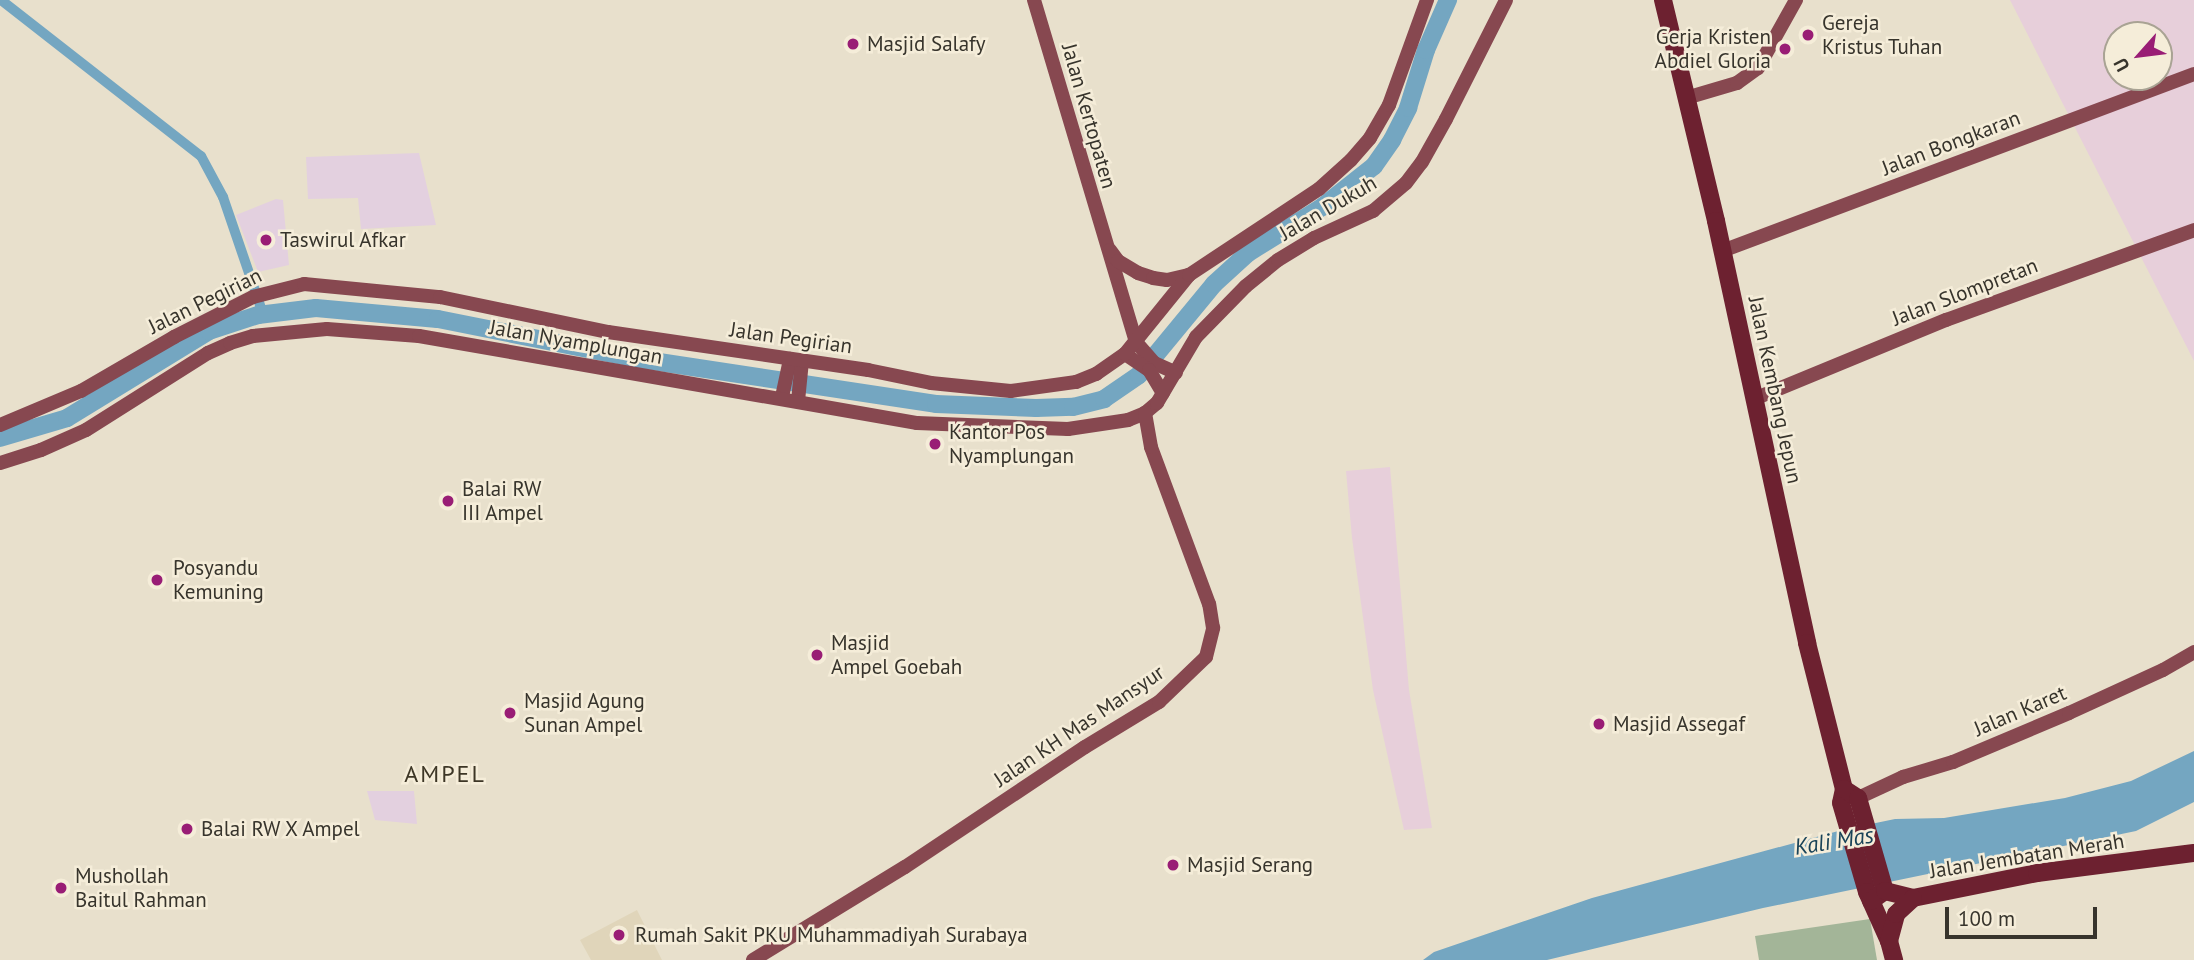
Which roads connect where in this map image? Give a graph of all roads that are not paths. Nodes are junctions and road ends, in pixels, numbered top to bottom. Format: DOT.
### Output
graph roads {
  1 [pos="1034,0"];
  2 [pos="1427,0"];
  3 [pos="1506,0"];
  4 [pos="1663,0"];
  5 [pos="1796,0"];
  6 [pos="2194,74"];
  7 [pos="1686,97"];
  8 [pos="2194,230"];
  9 [pos="1105,244"];
  10 [pos="1722,251"];
  11 [pos="1189,275"];
  12 [pos="1135,352"];
  13 [pos="796,364"];
  14 [pos="1154,370"];
  15 [pos="1176,373"];
  16 [pos="783,393"];
  17 [pos="798,398"];
  18 [pos="1160,398"];
  19 [pos="1754,399"];
  20 [pos="1145,413"];
  21 [pos="0,425"];
  22 [pos="0,463"];
  23 [pos="2194,652"];
  24 [pos="1851,793"];
  25 [pos="2194,853"];
  26 [pos="1877,893"];
  27 [pos="1913,898"];
  28 [pos="1889,942"];
  29 [pos="753,960"];
  30 [pos="1894,960"];
  1 -- 9 [label="main road, Jalan Kertopaten"];
  2 -- 11 [label="main road, Jalan Pegirian"];
  3 -- 15 [label="main road, Jalan Dukuh"];
  4 -- 7 [label="main road, Jalan Kembang Jepun"];
  5 -- 7 [label="main road"];
  6 -- 10 [label="main road, Jalan Bongkaran"];
  7 -- 10 [label="main road, Jalan Kembang Jepun"];
  8 -- 19 [label="main road, Jalan Slompretan"];
  9 -- 11 [label="main road, Jalan Kertopaten"];
  9 -- 12 [label="main road, Jalan Kertopaten"];
  10 -- 19 [label="main road, Jalan Kembang Jepun"];
  11 -- 12 [label="main road, Jalan Pegirian"];
  12 -- 13 [label="main road, Jalan Pegirian"];
  12 -- 14 [label="main road"];
  13 -- 16 [label="main road"];
  13 -- 17 [label="main road"];
  13 -- 21 [label="main road, Jalan Pegirian"];
  14 -- 15 [label="main road"];
  14 -- 18 [label="main road"];
  15 -- 18 [label="main road, Jalan Dukuh"];
  16 -- 17 [label="main road, Jalan Nyamplungan"];
  16 -- 22 [label="main road, Jalan Nyamplungan"];
  17 -- 20 [label="main road, Jalan Nyamplungan"];
  18 -- 20 [label="main road, Jalan Nyamplungan"];
  19 -- 24 [label="main road, Jalan Kembang Jepun"];
  20 -- 29 [label="main road, Jalan KH Mas Mansyur"];
  23 -- 24 [label="main road, Jalan Karet"];
  24 -- 26 [label="main road, Jalan Kembang Jepun"];
  25 -- 27 [label="main road, Jalan Jembatan Merah"];
  26 -- 27 [label="main road, Jalan Jembatan Merah"];
  26 -- 28 [label="main road, Jalan Kembang Jepun"];
  27 -- 28 [label="main road"];
  28 -- 30 [label="main road, Jalan Kembang Jepun"];
}
